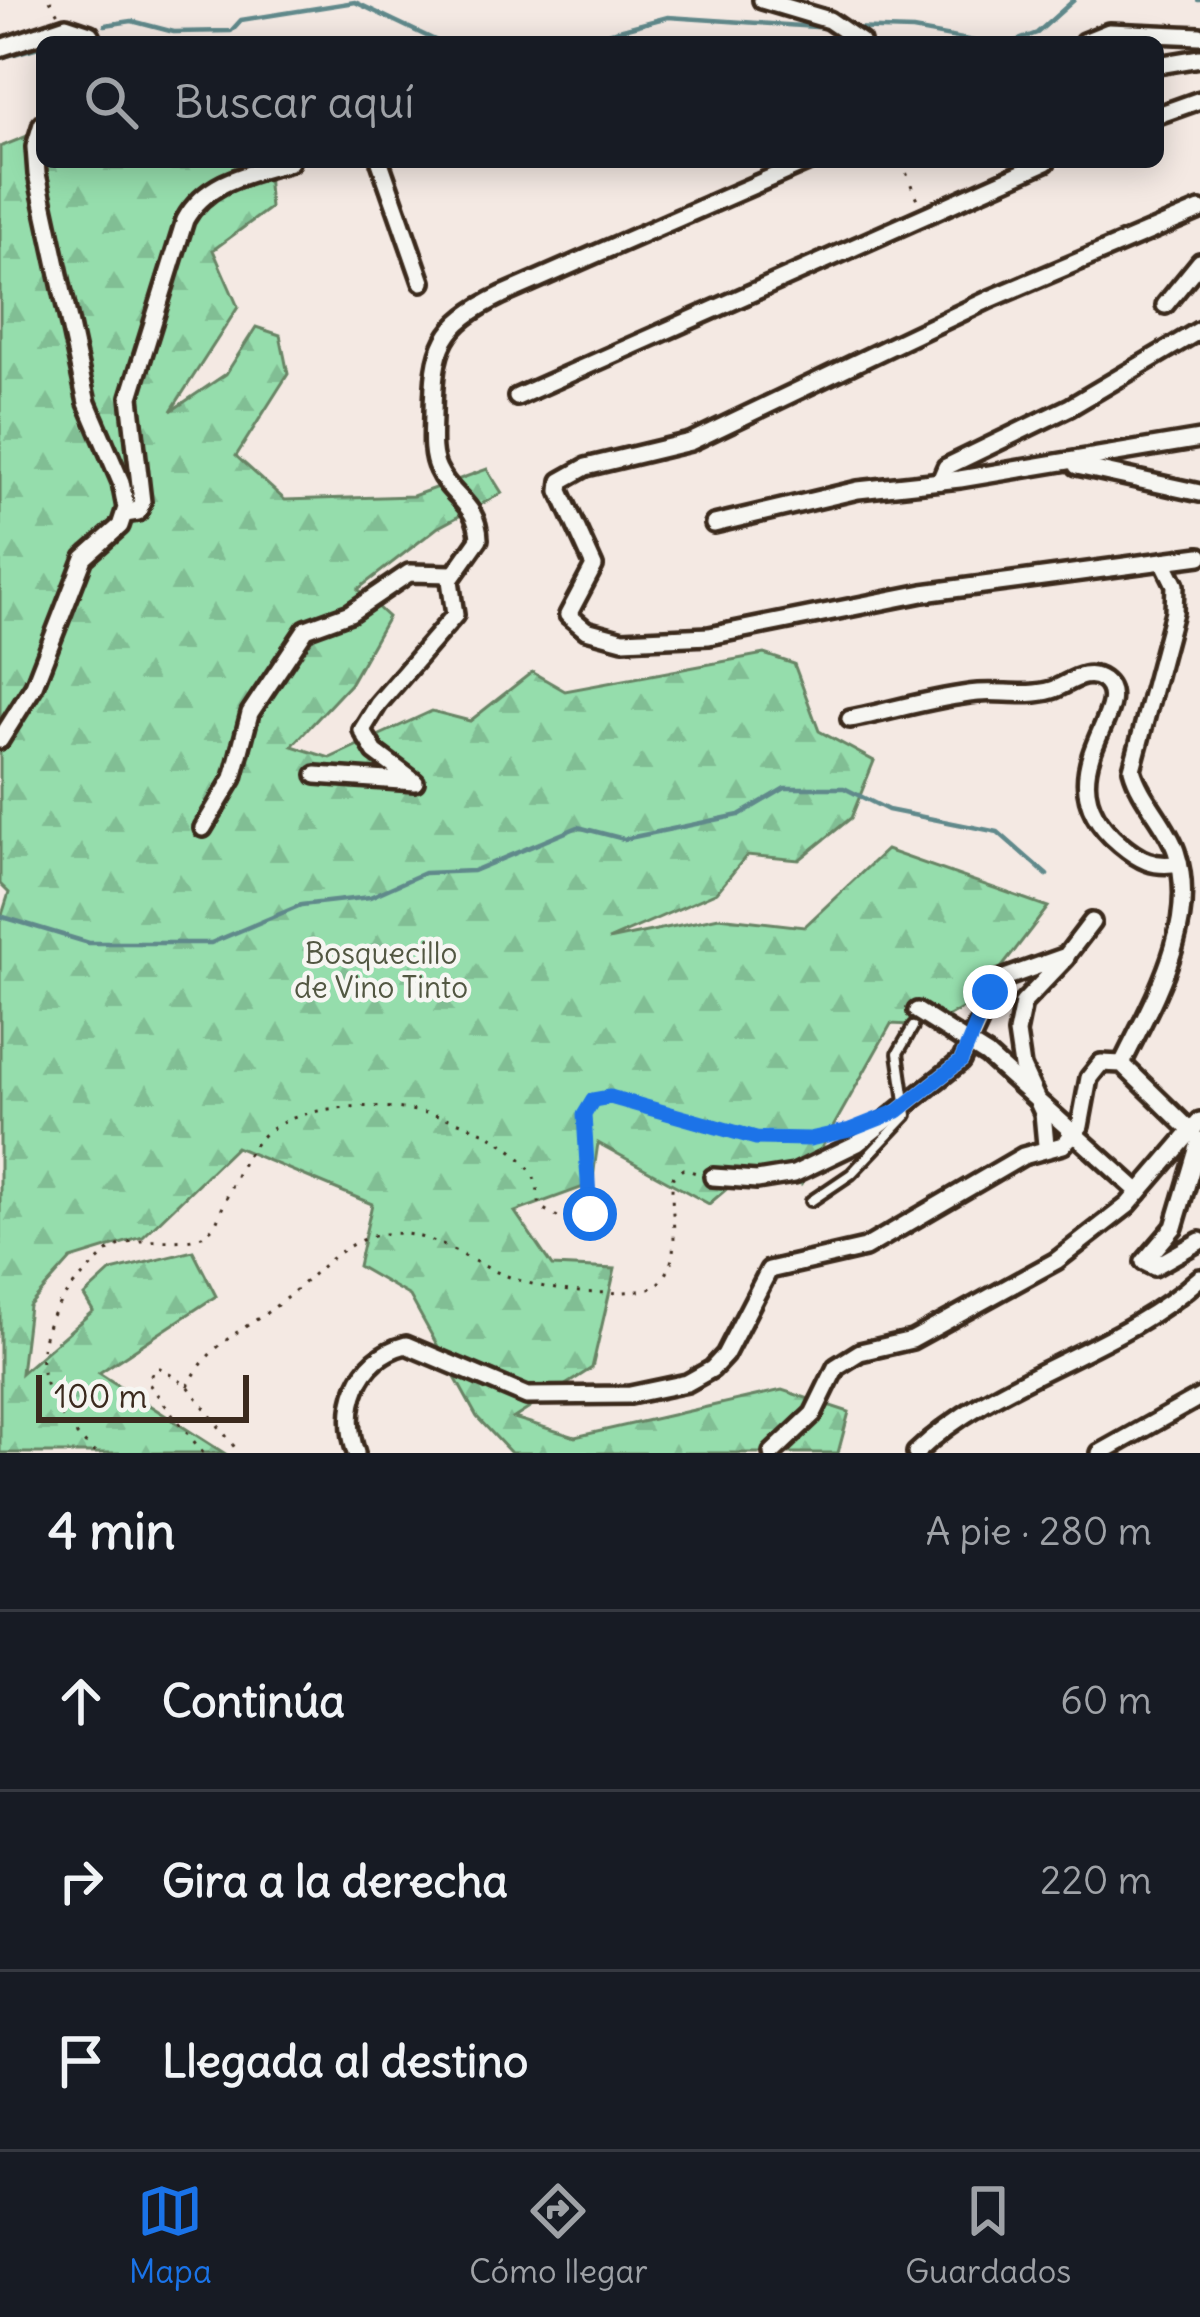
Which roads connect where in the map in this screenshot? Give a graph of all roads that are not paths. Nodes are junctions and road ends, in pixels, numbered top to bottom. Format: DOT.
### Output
graph roads {
  1 [pos="762,0"];
  2 [pos="36,36"];
  3 [pos="36,36"];
  4 [pos="88,36"];
  5 [pos="853,36"];
  6 [pos="1099,36"];
  7 [pos="1200,36"];
  8 [pos="0,48"];
  9 [pos="1200,58"];
  10 [pos="1164,64"];
  11 [pos="1200,100"];
  12 [pos="1164,114"];
  13 [pos="36,168"];
  14 [pos="271,168"];
  15 [pos="382,168"];
  16 [pos="793,168"];
  17 [pos="1033,168"];
  18 [pos="1200,210"];
  19 [pos="1200,262"];
  20 [pos="422,282"];
  21 [pos="1166,304"];
  22 [pos="1200,330"];
  23 [pos="517,398"];
  24 [pos="1200,439"];
  25 [pos="1070,461"];
  26 [pos="940,481"];
  27 [pos="1200,494"];
  28 [pos="125,514"];
  29 [pos="714,524"];
  30 [pos="1200,556"];
  31 [pos="1164,563"];
  32 [pos="452,574"];
  33 [pos="850,719"];
  34 [pos="0,740"];
  35 [pos="316,775"];
  36 [pos="203,828"];
  37 [pos="1179,863"];
  38 [pos="1092,922"];
  39 [pos="1066,956"];
  40 [pos="915,1019"];
  41 [pos="970,1044"];
  42 [pos="1122,1064"];
  43 [pos="1037,1101"];
  44 [pos="908,1103"];
  45 [pos="1197,1130"];
  46 [pos="1074,1134"];
  47 [pos="1046,1145"];
  48 [pos="1196,1161"];
  49 [pos="713,1177"];
  50 [pos="1139,1192"];
  51 [pos="811,1202"];
  52 [pos="1200,1241"];
  53 [pos="1200,1278"];
  54 [pos="1200,1397"];
  55 [pos="356,1453"];
  56 [pos="772,1453"];
  57 [pos="916,1453"];
  58 [pos="1100,1453"];
  1 -- 5 [label="street"];
  2 -- 4 [label="street"];
  3 -- 8 [label="street"];
  6 -- 7 [label="street"];
  9 -- 10 [label="street"];
  11 -- 12 [label="street"];
  13 -- 28 [label="street"];
  14 -- 28 [label="street"];
  15 -- 20 [label="street"];
  16 -- 32 [label="street"];
  17 -- 23 [label="street"];
  18 -- 31 [label="street"];
  19 -- 21 [label="street"];
  22 -- 26 [label="street"];
  24 -- 25 [label="street"];
  25 -- 26 [label="street"];
  25 -- 27 [label="street"];
  26 -- 29 [label="street"];
  28 -- 34 [label="street"];
  30 -- 31 [label="street"];
  31 -- 37 [label="street"];
  32 -- 35 [label="street"];
  32 -- 36 [label="street"];
  33 -- 37 [label="street"];
  37 -- 42 [label="street"];
  38 -- 39 [label="street"];
  39 -- 41 [label="street"];
  39 -- 43 [label="street"];
  40 -- 41 [label="street"];
  40 -- 44 [label="lane"];
  41 -- 43 [label="street"];
  41 -- 44 [label="street"];
  42 -- 45 [label="street"];
  42 -- 46 [label="street"];
  43 -- 46 [label="street"];
  43 -- 47 [label="street"];
  44 -- 49 [label="street"];
  44 -- 51 [label="lane"];
  45 -- 48 [label="street"];
  45 -- 50 [label="street"];
  46 -- 47 [label="street"];
  46 -- 50 [label="street"];
  47 -- 55 [label="street"];
  48 -- 52 [label="street"];
  50 -- 56 [label="street"];
  53 -- 57 [label="street"];
  54 -- 58 [label="street"];
}
